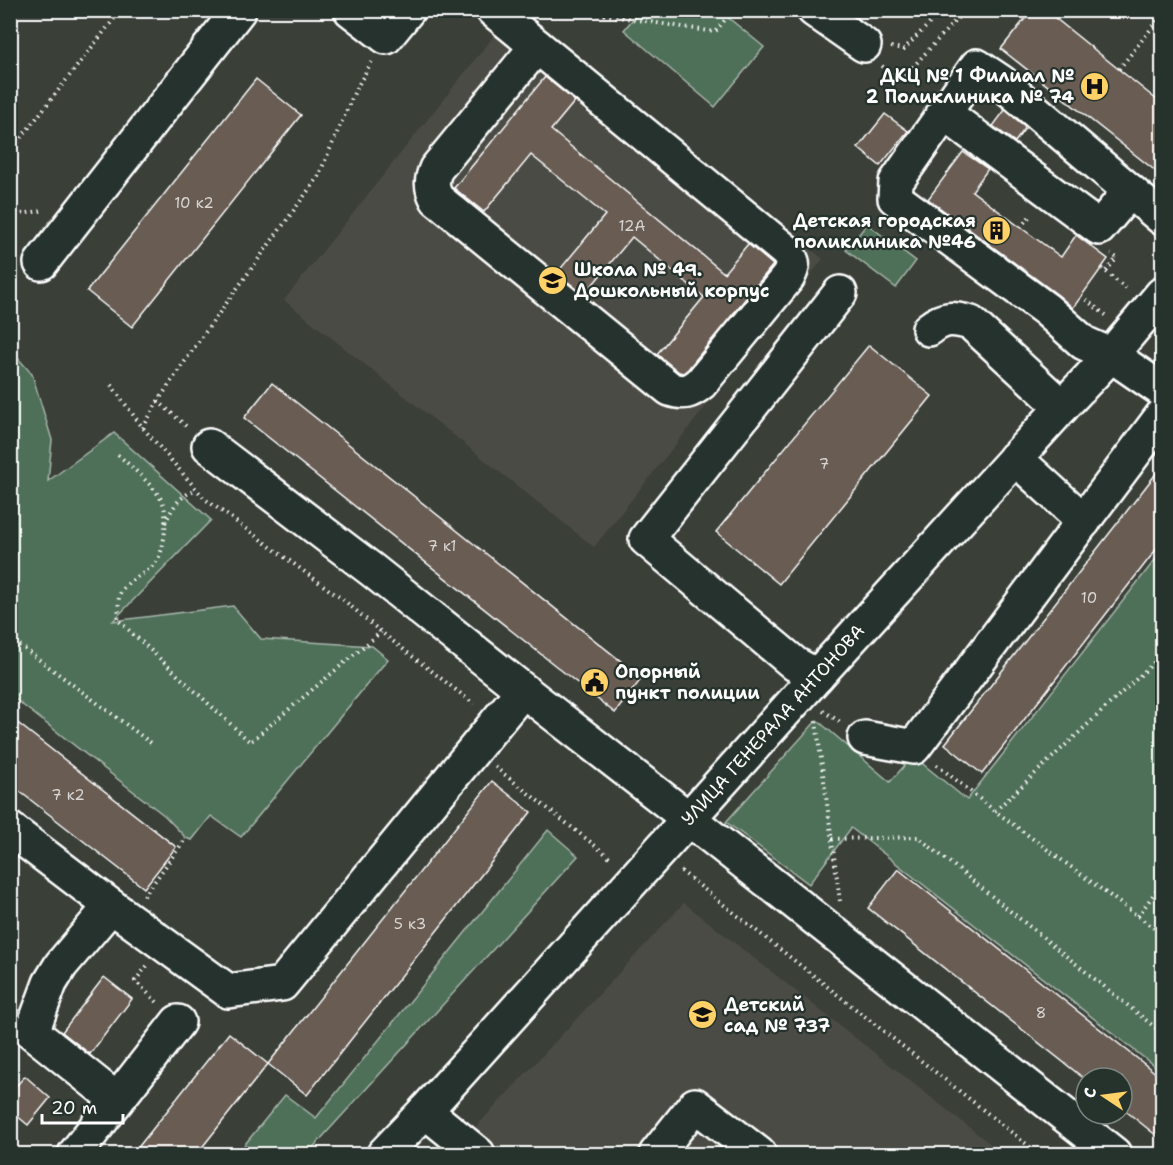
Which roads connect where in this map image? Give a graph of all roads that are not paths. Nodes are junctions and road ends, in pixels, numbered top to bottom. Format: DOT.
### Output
graph roads {
  1 [pos="239,10"];
  2 [pos="351,10"];
  3 [pos="408,10"];
  4 [pos="493,10"];
  5 [pos="814,10"];
  6 [pos="537,46"];
  7 [pos="872,54"];
  8 [pos="944,113"];
  9 [pos="1130,191"];
  10 [pos="1162,218"];
  11 [pos="40,263"];
  12 [pos="840,293"];
  13 [pos="1162,294"];
  14 [pos="929,329"];
  15 [pos="1111,355"];
  16 [pos="1162,390"];
  17 [pos="1062,407"];
  18 [pos="1162,416"];
  19 [pos="209,446"];
  20 [pos="1015,458"];
  21 [pos="1084,520"];
  22 [pos="817,676"];
  23 [pos="523,690"];
  24 [pos="866,738"];
  25 [pos="689,819"];
  26 [pos="10,829"];
  27 [pos="111,906"];
  28 [pos="178,1022"];
  29 [pos="117,1100"];
  30 [pos="425,1111"];
  31 [pos="75,1155"];
  32 [pos="384,1155"];
  33 [pos="478,1155"];
  34 [pos="656,1155"];
  35 [pos="759,1155"];
  36 [pos="1114,1155"];
  1 -- 11 [label="street"];
  2 -- 3 [label="street"];
  4 -- 6 [label="street"];
  5 -- 7 [label="street"];
  6 -- 6 [label="street"];
  8 -- 9 [label="street"];
  8 -- 9 [label="street"];
  8 -- 15 [label="street"];
  9 -- 10 [label="street"];
  12 -- 22 [label="street"];
  13 -- 15 [label="street, УЛИЦА ГЕНЕРАЛА АНТОНОВА"];
  14 -- 17 [label="street"];
  15 -- 16 [label="street"];
  15 -- 17 [label="street, УЛИЦА ГЕНЕРАЛА АНТОНОВА"];
  17 -- 20 [label="street, УЛИЦА ГЕНЕРАЛА АНТОНОВА"];
  18 -- 21 [label="street"];
  19 -- 23 [label="street"];
  20 -- 21 [label="street"];
  20 -- 22 [label="street, УЛИЦА ГЕНЕРАЛА АНТОНОВА"];
  21 -- 24 [label="street"];
  22 -- 25 [label="street, УЛИЦА ГЕНЕРАЛА АНТОНОВА"];
  23 -- 25 [label="street"];
  23 -- 27 [label="street"];
  25 -- 30 [label="street, УЛИЦА ГЕНЕРАЛА АНТОНОВА"];
  25 -- 36 [label="street"];
  26 -- 27 [label="street"];
  27 -- 29 [label="street"];
  28 -- 29 [label="street"];
  29 -- 31 [label="street"];
  30 -- 32 [label="street, УЛИЦА ГЕНЕРАЛА АНТОНОВА"];
  30 -- 33 [label="street"];
  34 -- 35 [label="street"];
}
